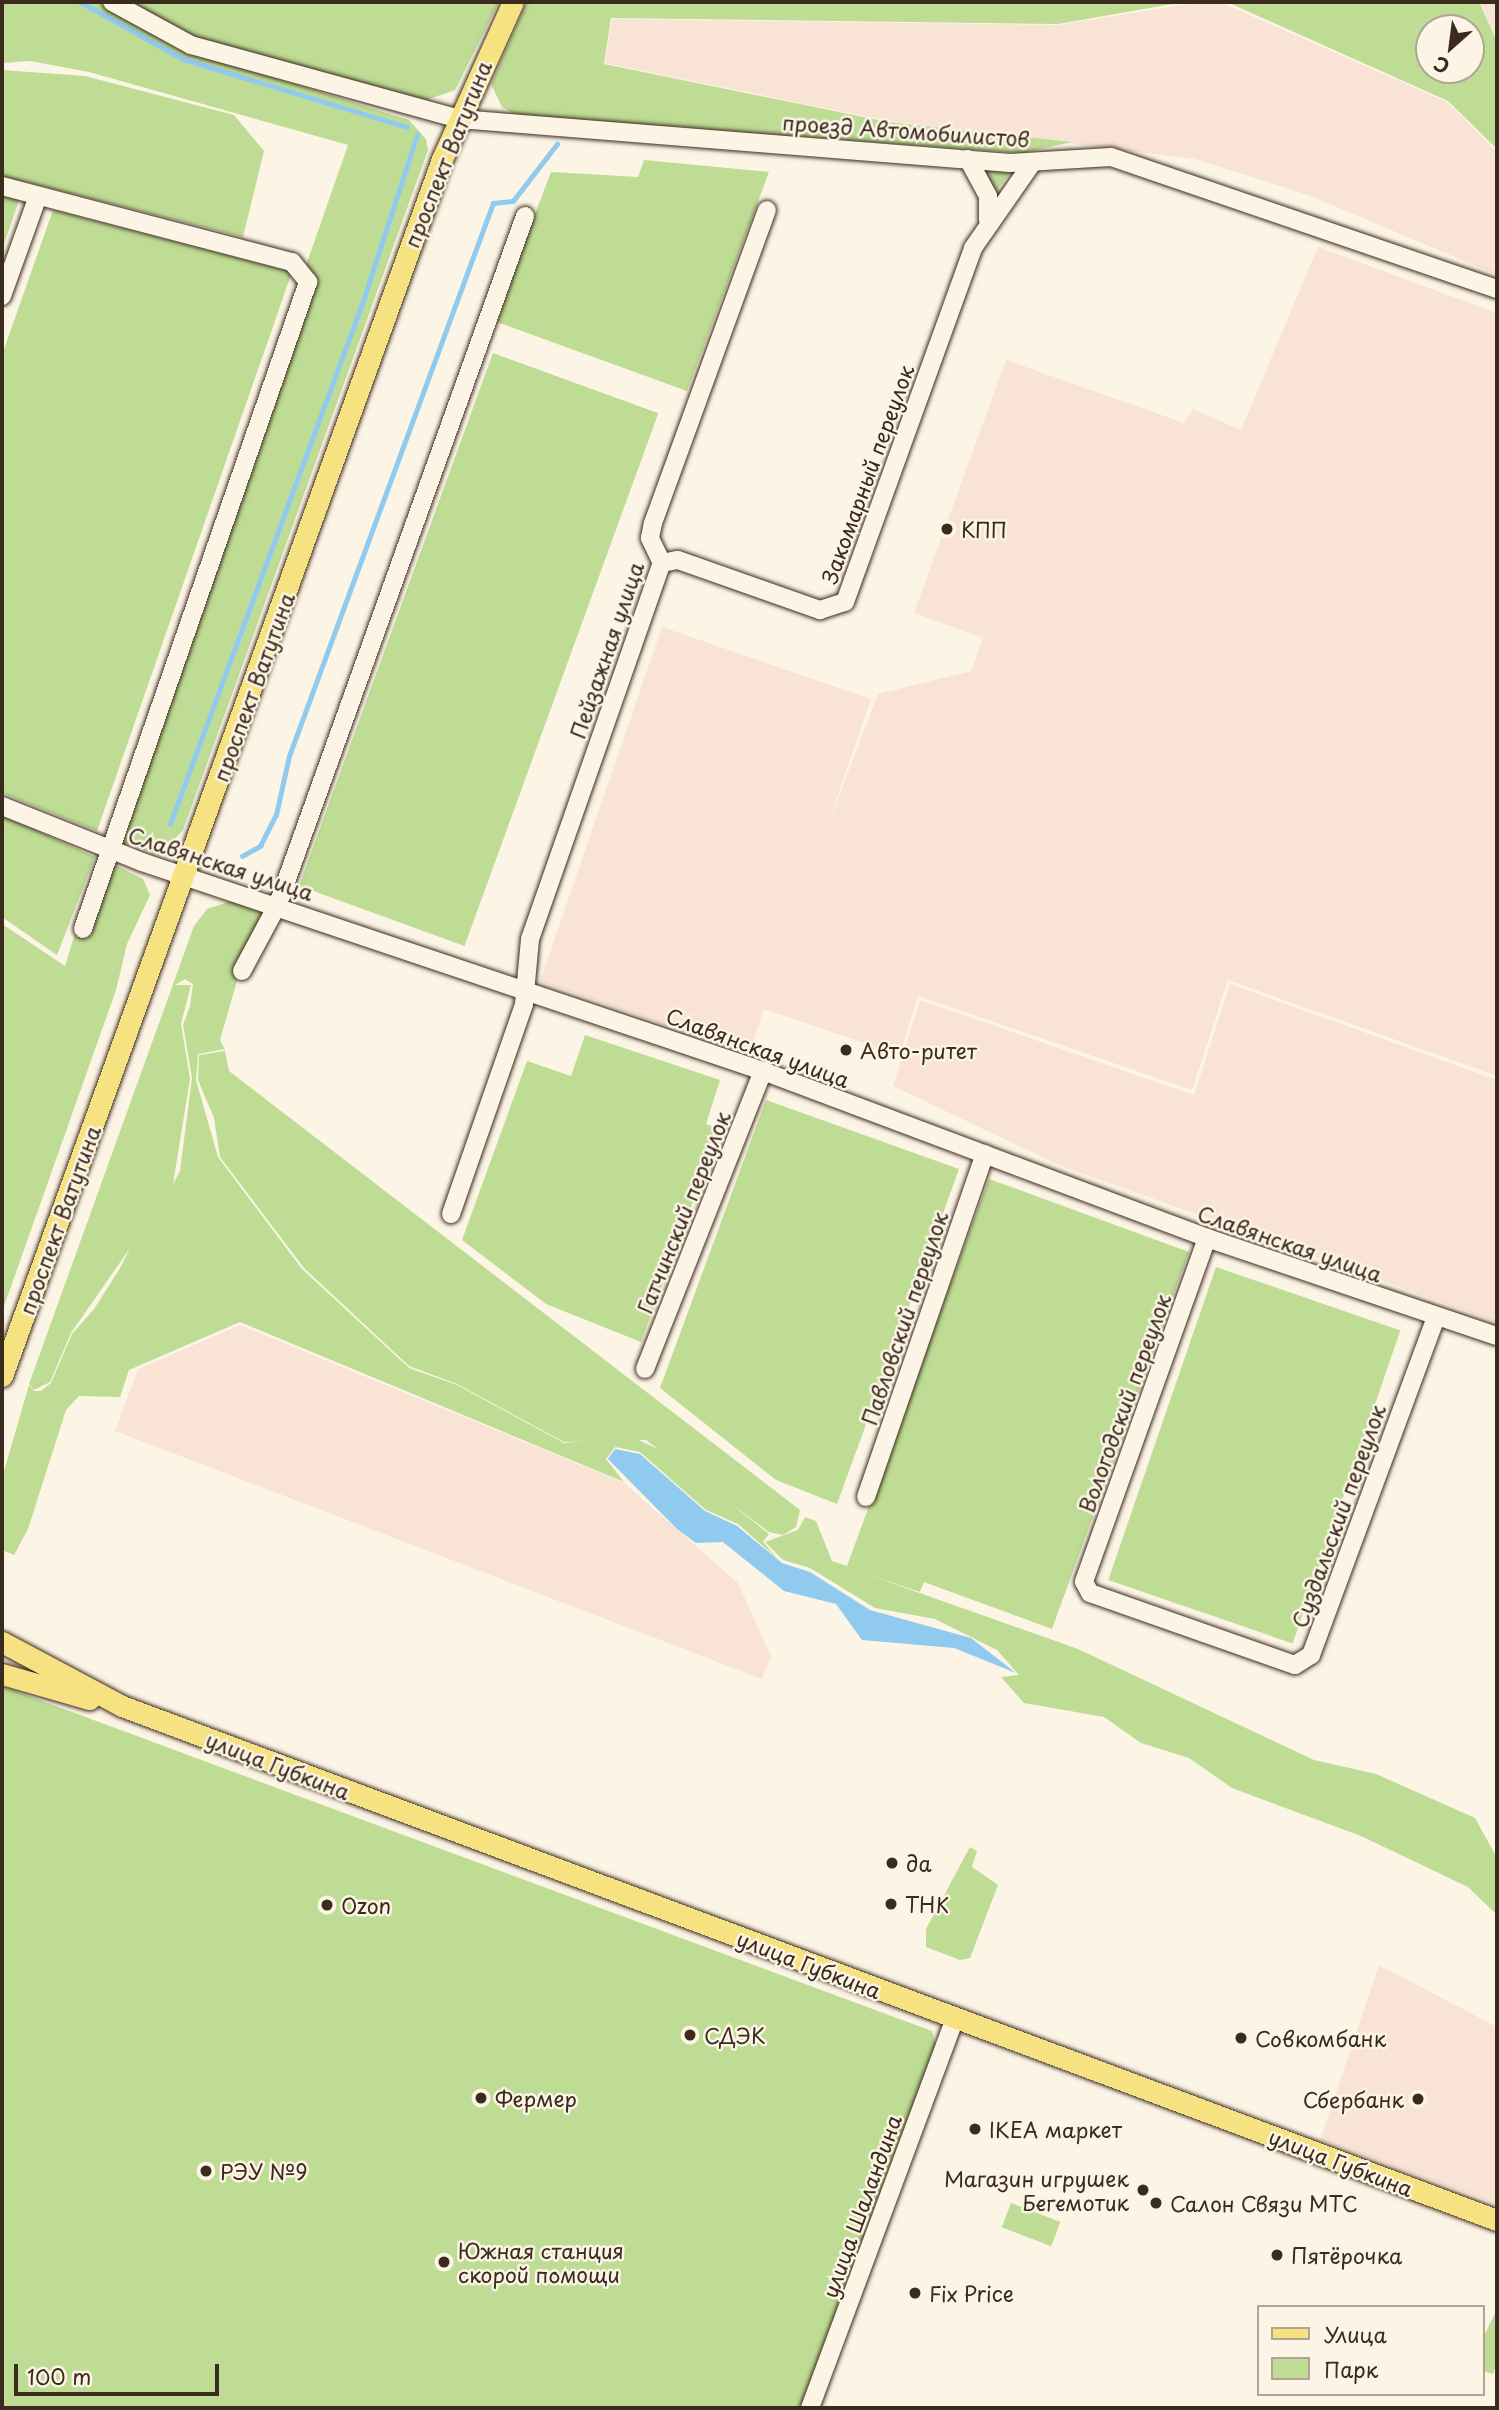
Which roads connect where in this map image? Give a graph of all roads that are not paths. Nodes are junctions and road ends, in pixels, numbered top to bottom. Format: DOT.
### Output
graph roads {
  1 [pos="112,2"];
  2 [pos="513,2"];
  3 [pos="459,119"];
  4 [pos="968,159"];
  5 [pos="1032,163"];
  6 [pos="2,186"];
  7 [pos="38,195"];
  8 [pos="767,210"];
  9 [pos="525,216"];
  10 [pos="988,220"];
  11 [pos="1497,289"];
  12 [pos="2,296"];
  13 [pos="662,563"];
  14 [pos="2,806"];
  15 [pos="112,850"];
  16 [pos="186,875"];
  17 [pos="278,904"];
  18 [pos="83,929"];
  19 [pos="242,971"];
  20 [pos="526,991"];
  21 [pos="763,1071"];
  22 [pos="985,1154"];
  23 [pos="451,1214"];
  24 [pos="1207,1238"];
  25 [pos="1436,1317"];
  26 [pos="1497,1336"];
  27 [pos="645,1369"];
  28 [pos="2,1376"];
  29 [pos="866,1497"];
  30 [pos="1084,1583"];
  31 [pos="2,1642"];
  32 [pos="2,1674"];
  33 [pos="122,1706"];
  34 [pos="955,2019"];
  35 [pos="1497,2220"];
  36 [pos="810,2408"];
  1 -- 3 [label="street, проезд Автомобилистов"];
  2 -- 3 [label="main road, проспект Ватутина"];
  3 -- 4 [label="street, проезд Автомобилистов"];
  3 -- 16 [label="main road, проспект Ватутина"];
  4 -- 5 [label="street, проезд Автомобилистов"];
  4 -- 10 [label="street"];
  5 -- 10 [label="street, Закомарный переулок"];
  5 -- 11 [label="street, проезд Автомобилистов"];
  6 -- 7 [label="street"];
  7 -- 12 [label="street"];
  7 -- 15 [label="street"];
  8 -- 13 [label="street, Пейзажная улица"];
  9 -- 17 [label="street"];
  10 -- 13 [label="street, Закомарный переулок"];
  13 -- 20 [label="street, Пейзажная улица"];
  14 -- 15 [label="street, Славянская улица"];
  15 -- 16 [label="street, Славянская улица"];
  15 -- 18 [label="street"];
  16 -- 17 [label="street, Славянская улица"];
  16 -- 28 [label="main road, проспект Ватутина"];
  17 -- 19 [label="street"];
  17 -- 20 [label="street, Славянская улица"];
  20 -- 21 [label="street, Славянская улица"];
  20 -- 23 [label="street, Пейзажная улица"];
  21 -- 22 [label="street, Славянская улица"];
  21 -- 27 [label="street, Гатчинский переулок"];
  22 -- 24 [label="street, Славянская улица"];
  22 -- 29 [label="street, Павловский переулок"];
  24 -- 25 [label="street, Славянская улица"];
  24 -- 30 [label="street, Вологодский переулок"];
  25 -- 26 [label="street, Славянская улица"];
  25 -- 30 [label="street, Суздальский переулок"];
  31 -- 33 [label="main road, улица Губкина"];
  32 -- 33 [label="main road, улица Губкина"];
  33 -- 34 [label="main road, улица Губкина"];
  34 -- 35 [label="main road, улица Губкина"];
  34 -- 36 [label="street, улица Шаландина"];
}
